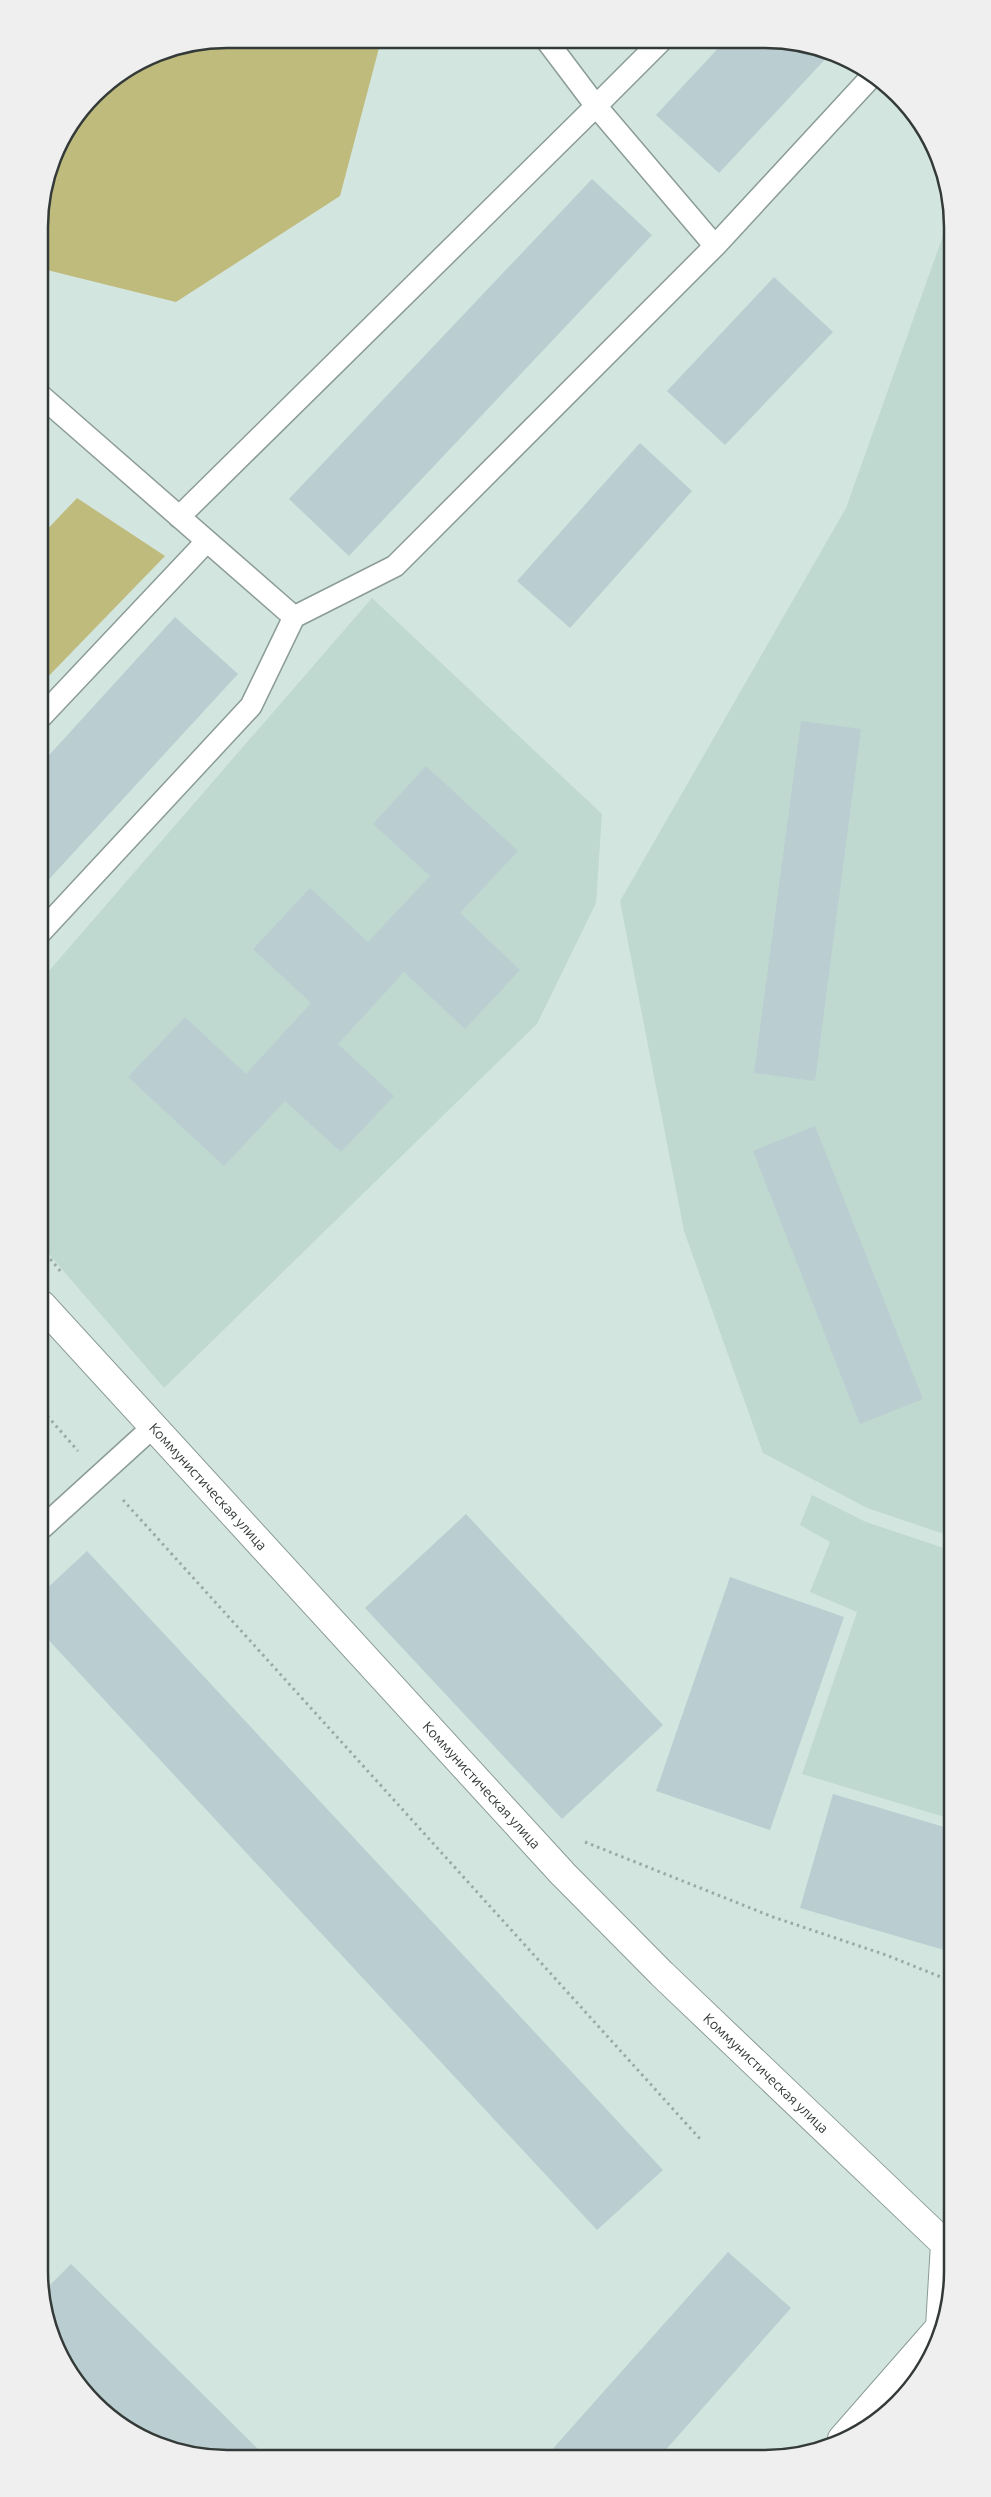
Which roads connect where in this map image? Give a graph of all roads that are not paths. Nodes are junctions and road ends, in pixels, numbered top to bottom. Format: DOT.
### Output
graph roads {
  1 [pos="552,48"];
  2 [pos="655,48"];
  3 [pos="868,81"];
  4 [pos="596,106"];
  5 [pos="715,246"];
  6 [pos="48,402"];
  7 [pos="179,517"];
  8 [pos="207,541"];
  9 [pos="294,617"];
  10 [pos="48,710"];
  11 [pos="48,924"];
  12 [pos="48,1311"];
  13 [pos="154,1426"];
  14 [pos="48,1522"];
  15 [pos="944,2243"];
  16 [pos="944,2260"];
  17 [pos="942,2294"];
  18 [pos="931,2336"];
  19 [pos="854,2425"];
  1 -- 4 [label="lane"];
  2 -- 4 [label="lane"];
  3 -- 5 [label="lane"];
  4 -- 5 [label="lane"];
  4 -- 7 [label="lane"];
  5 -- 9 [label="lane"];
  6 -- 7 [label="lane"];
  7 -- 8 [label="lane"];
  8 -- 9 [label="lane"];
  8 -- 10 [label="lane"];
  9 -- 11 [label="lane"];
  12 -- 13 [label="street, Коммунистическая улица"];
  13 -- 14 [label="lane"];
  13 -- 15 [label="street, Коммунистическая улица"];
  16 -- 17 [label="street, Коммунистическая улица"];
  18 -- 19 [label="street, Коммунистическая улица"];
}
